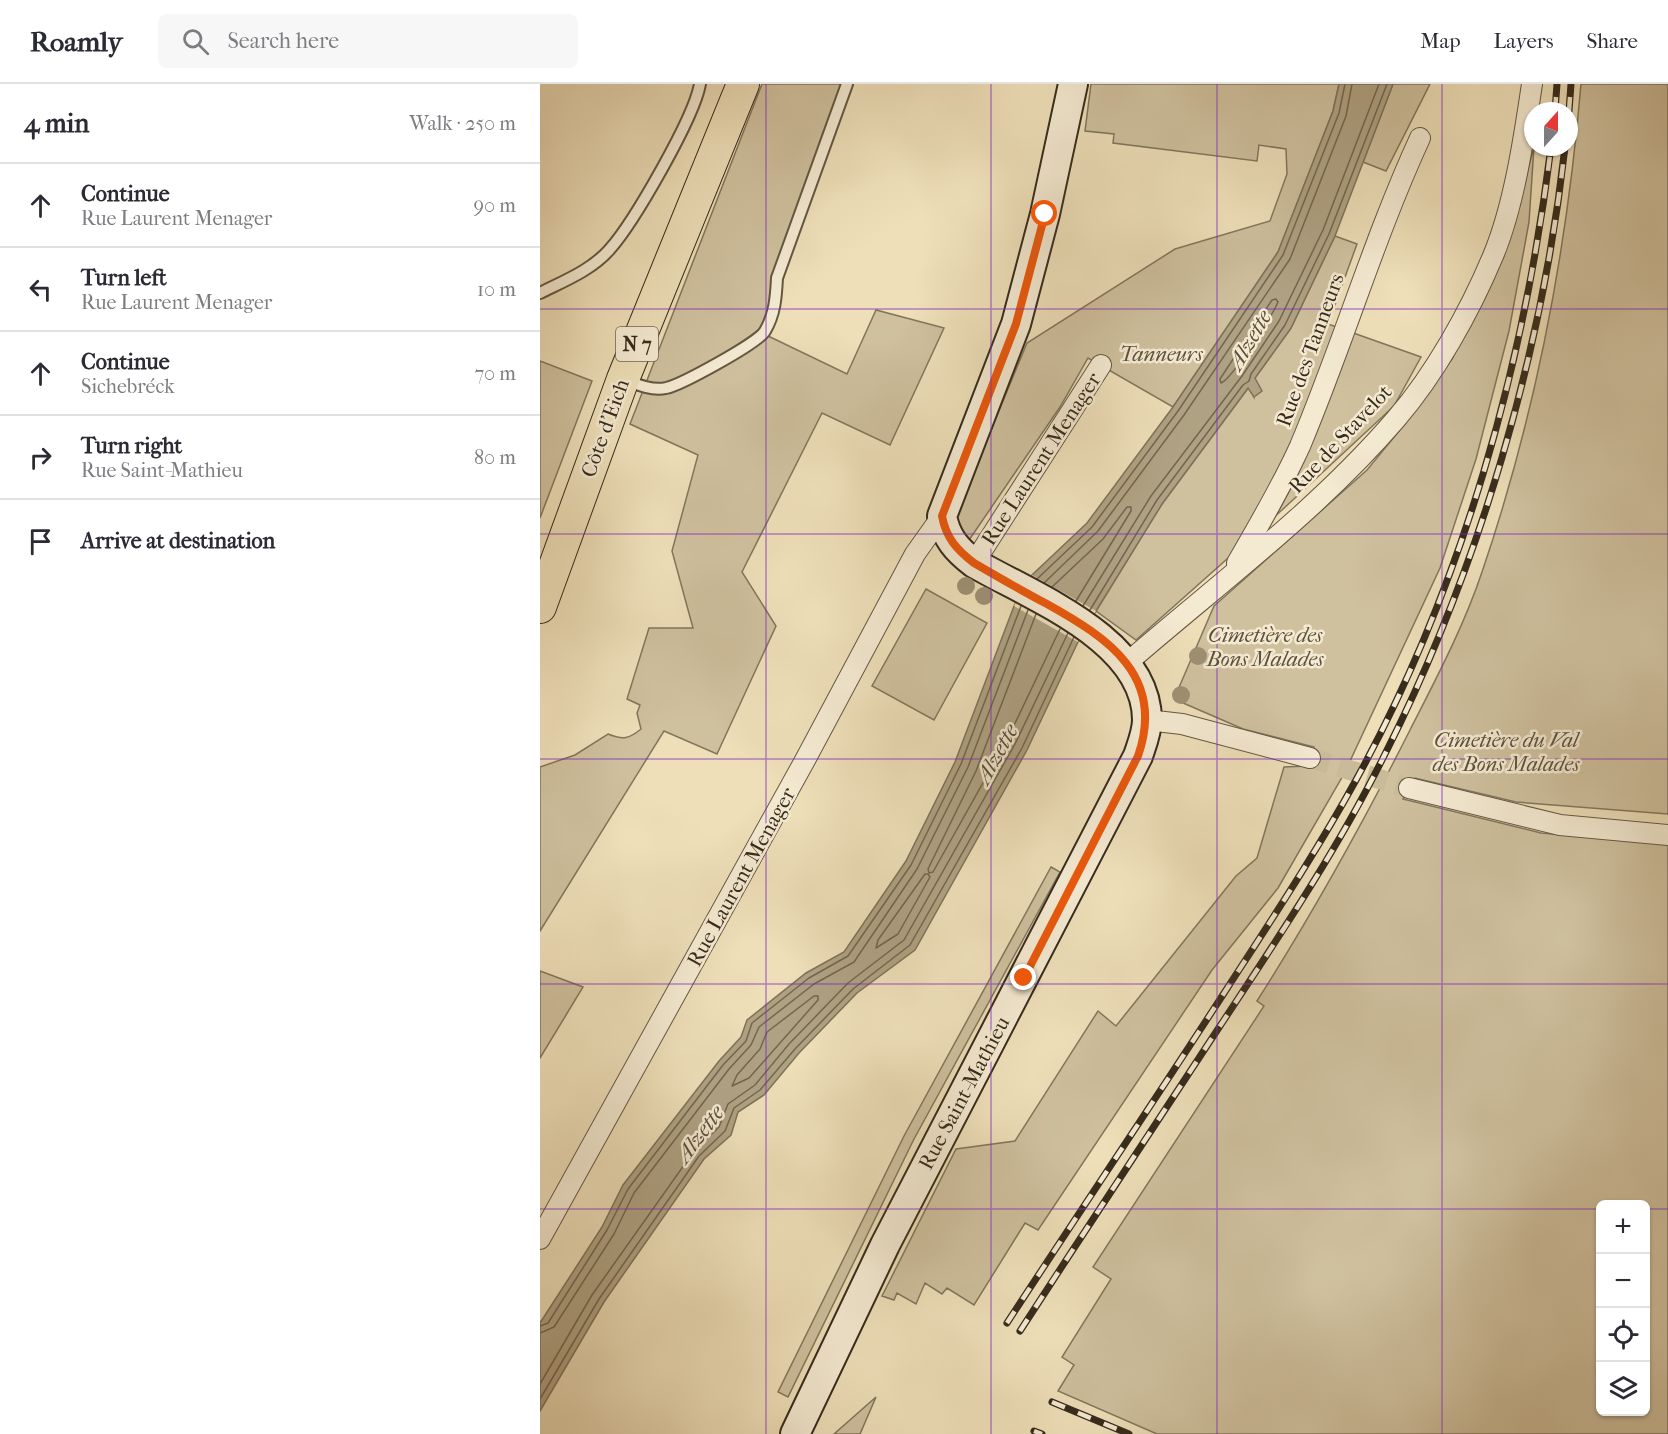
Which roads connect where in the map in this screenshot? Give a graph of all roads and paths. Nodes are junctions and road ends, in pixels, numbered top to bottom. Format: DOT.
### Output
graph roads {
  1 [pos="700,84"];
  2 [pos="743,84"];
  3 [pos="847,84"];
  4 [pos="1073,84"];
  5 [pos="1532,84"];
  6 [pos="1420,138"];
  7 [pos="540,293"];
  8 [pos="1101,365"];
  9 [pos="623,379"];
  10 [pos="942,516"];
  11 [pos="974,563"];
  12 [pos="1231,573"];
  13 [pos="540,607"];
  14 [pos="1127,663"];
  15 [pos="1147,720"];
  16 [pos="1310,758"];
  17 [pos="1409,788"];
  18 [pos="1668,835"];
  19 [pos="540,1239"];
  20 [pos="795,1434"];
  1 -- 7 [label="lane"];
  2 -- 9 [label="main road, Côte d'Eich / N 7"];
  3 -- 9 [label="lane"];
  4 -- 10 [label="main road, Rue Laurent Menager"];
  5 -- 12 [label="street, Rue de Stavelot"];
  6 -- 12 [label="street, Rue des Tanneurs"];
  8 -- 11 [label="street, Rue Laurent Menager"];
  9 -- 13 [label="main road, Côte d'Eich / N 7"];
  10 -- 11 [label="main road, Rue Laurent Menager"];
  10 -- 19 [label="street, Rue Laurent Menager"];
  11 -- 14 [label="main road"];
  12 -- 14 [label="street, Rue de Stavelot"];
  14 -- 15 [label="main road"];
  15 -- 16 [label="street"];
  15 -- 20 [label="main road, Rue Saint-Mathieu"];
  17 -- 18 [label="street"];
}
